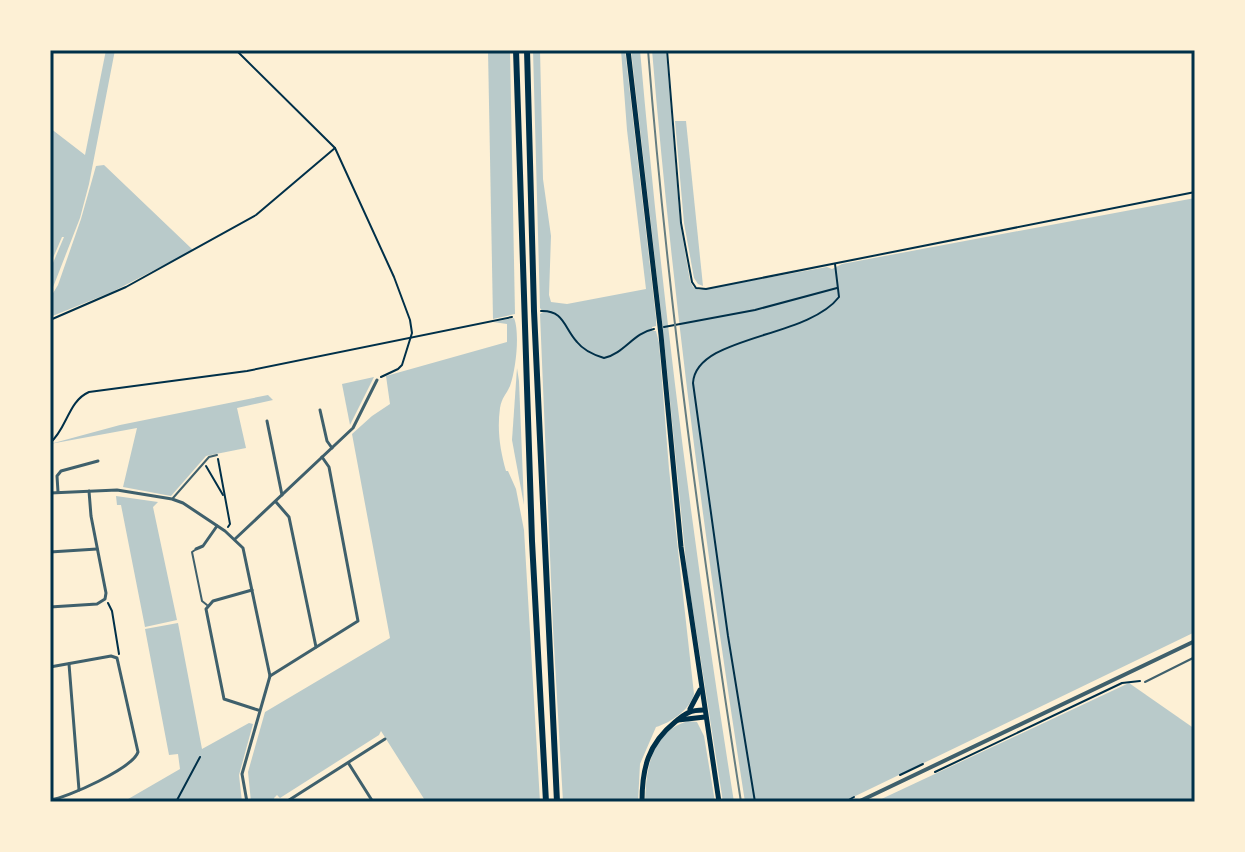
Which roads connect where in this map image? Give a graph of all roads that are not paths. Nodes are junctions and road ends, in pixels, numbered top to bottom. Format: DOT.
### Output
graph roads {
  1 [pos="516,50"];
  2 [pos="527,50"];
  3 [pos="628,50"];
  4 [pos="377,380"];
  5 [pos="320,410"];
  6 [pos="267,421"];
  7 [pos="332,448"];
  8 [pos="217,455"];
  9 [pos="322,457"];
  10 [pos="98,461"];
  11 [pos="89,491"];
  12 [pos="58,492"];
  13 [pos="50,493"];
  14 [pos="282,495"];
  15 [pos="172,499"];
  16 [pos="276,502"];
  17 [pos="217,526"];
  18 [pos="235,539"];
  19 [pos="97,549"];
  20 [pos="196,549"];
  21 [pos="50,552"];
  22 [pos="252,590"];
  23 [pos="207,605"];
  24 [pos="50,607"];
  25 [pos="1195,641"];
  26 [pos="316,647"];
  27 [pos="1195,657"];
  28 [pos="69,664"];
  29 [pos="50,667"];
  30 [pos="270,676"];
  31 [pos="1145,682"];
  32 [pos="701,689"];
  33 [pos="690,710"];
  34 [pos="260,711"];
  35 [pos="705,714"];
  36 [pos="677,721"];
  37 [pos="385,739"];
  38 [pos="348,763"];
  39 [pos="79,790"];
  40 [pos="295,797"];
  41 [pos="50,800"];
  42 [pos="247,802"];
  43 [pos="286,802"];
  44 [pos="298,802"];
  45 [pos="373,802"];
  46 [pos="546,802"];
  47 [pos="557,802"];
  48 [pos="642,802"];
  49 [pos="719,802"];
  50 [pos="858,802"];
  1 -- 46 [label="highway"];
  2 -- 47 [label="highway"];
  3 -- 32 [label="main road"];
  4 -- 7 [label="street"];
  5 -- 7 [label="street"];
  6 -- 14 [label="street"];
  7 -- 9 [label="street"];
  8 -- 15 [label="lane"];
  9 -- 14 [label="street"];
  9 -- 26 [label="street"];
  10 -- 12 [label="street"];
  11 -- 12 [label="street"];
  11 -- 15 [label="street"];
  11 -- 19 [label="street"];
  12 -- 13 [label="street"];
  14 -- 16 [label="street"];
  15 -- 17 [label="street"];
  16 -- 18 [label="street"];
  16 -- 26 [label="street"];
  17 -- 18 [label="street"];
  17 -- 20 [label="street"];
  18 -- 22 [label="street"];
  19 -- 21 [label="street"];
  19 -- 24 [label="street"];
  20 -- 23 [label="lane"];
  22 -- 23 [label="street"];
  22 -- 30 [label="street"];
  23 -- 34 [label="street"];
  25 -- 50 [label="street"];
  26 -- 30 [label="street"];
  27 -- 31 [label="lane"];
  28 -- 29 [label="street"];
  28 -- 39 [label="street"];
  28 -- 39 [label="street"];
  30 -- 34 [label="street"];
  32 -- 33 [label="main road"];
  32 -- 35 [label="main road"];
  33 -- 35 [label="main road"];
  33 -- 36 [label="main road"];
  34 -- 42 [label="street"];
  35 -- 36 [label="main road"];
  35 -- 49 [label="main road"];
  36 -- 48 [label="main road"];
  37 -- 38 [label="street"];
  38 -- 40 [label="street"];
  38 -- 45 [label="street"];
  39 -- 41 [label="street"];
  40 -- 43 [label="street"];
  40 -- 44 [label="street"];
}
